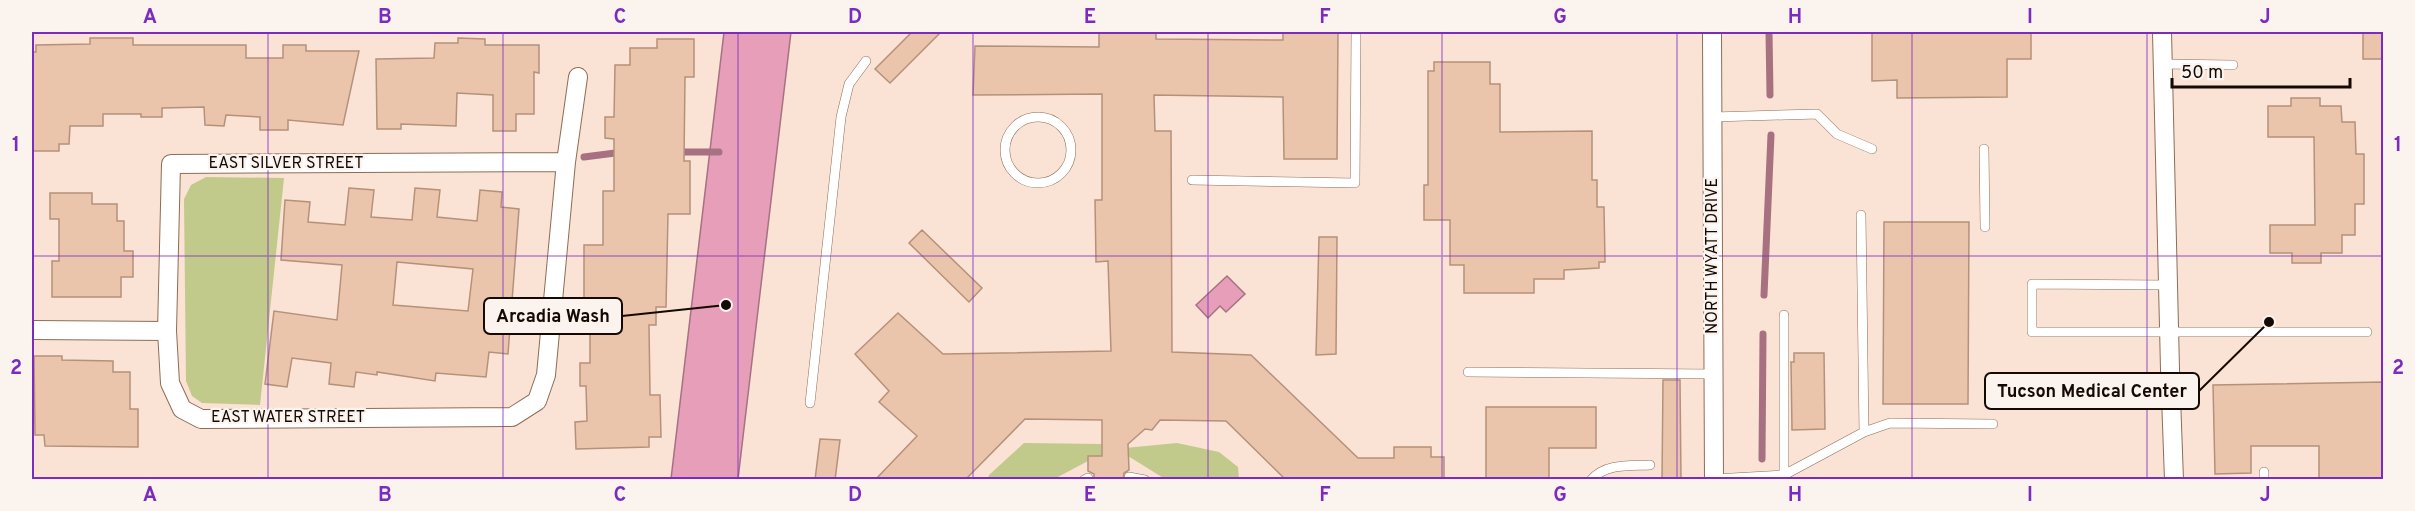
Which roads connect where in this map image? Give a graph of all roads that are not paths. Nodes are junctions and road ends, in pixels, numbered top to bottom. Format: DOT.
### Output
graph roads {
  1 [pos="1356,32"];
  2 [pos="1712,32"];
  3 [pos="2162,32"];
  4 [pos="866,61"];
  5 [pos="2163,64"];
  6 [pos="2233,66"];
  7 [pos="578,77"];
  8 [pos="1713,117"];
  9 [pos="1984,149"];
  10 [pos="1872,150"];
  11 [pos="566,162"];
  12 [pos="1020,178"];
  13 [pos="1192,180"];
  14 [pos="1861,215"];
  15 [pos="1985,227"];
  16 [pos="2168,285"];
  17 [pos="1784,315"];
  18 [pos="32,330"];
  19 [pos="167,330"];
  20 [pos="2367,332"];
  21 [pos="2169,333"];
  22 [pos="1468,372"];
  23 [pos="1713,374"];
  24 [pos="810,403"];
  25 [pos="1993,424"];
  26 [pos="1864,432"];
  27 [pos="1650,465"];
  28 [pos="1784,475"];
  29 [pos="1129,477"];
  30 [pos="1714,479"];
  31 [pos="1145,480"];
  32 [pos="1591,480"];
  33 [pos="2174,480"];
  1 -- 13 [label="lane"];
  2 -- 8 [label="street, NORTH WYATT DRIVE"];
  3 -- 5 [label="street"];
  4 -- 24 [label="lane"];
  5 -- 6 [label="lane"];
  5 -- 16 [label="street"];
  7 -- 11 [label="street"];
  8 -- 10 [label="lane"];
  8 -- 23 [label="street, NORTH WYATT DRIVE"];
  9 -- 15 [label="lane"];
  11 -- 19 [label="street, EAST SILVER STREET"];
  11 -- 19 [label="street, EAST WATER STREET"];
  12 -- 12 [label="lane"];
  14 -- 26 [label="lane"];
  16 -- 21 [label="street"];
  16 -- 21 [label="lane"];
  17 -- 28 [label="lane"];
  18 -- 19 [label="street"];
  20 -- 21 [label="lane"];
  21 -- 33 [label="street"];
  22 -- 23 [label="lane"];
  23 -- 30 [label="street, NORTH WYATT DRIVE"];
  25 -- 26 [label="lane"];
  26 -- 28 [label="lane"];
  27 -- 32 [label="lane"];
  28 -- 30 [label="lane"];
  29 -- 31 [label="lane"];
}
